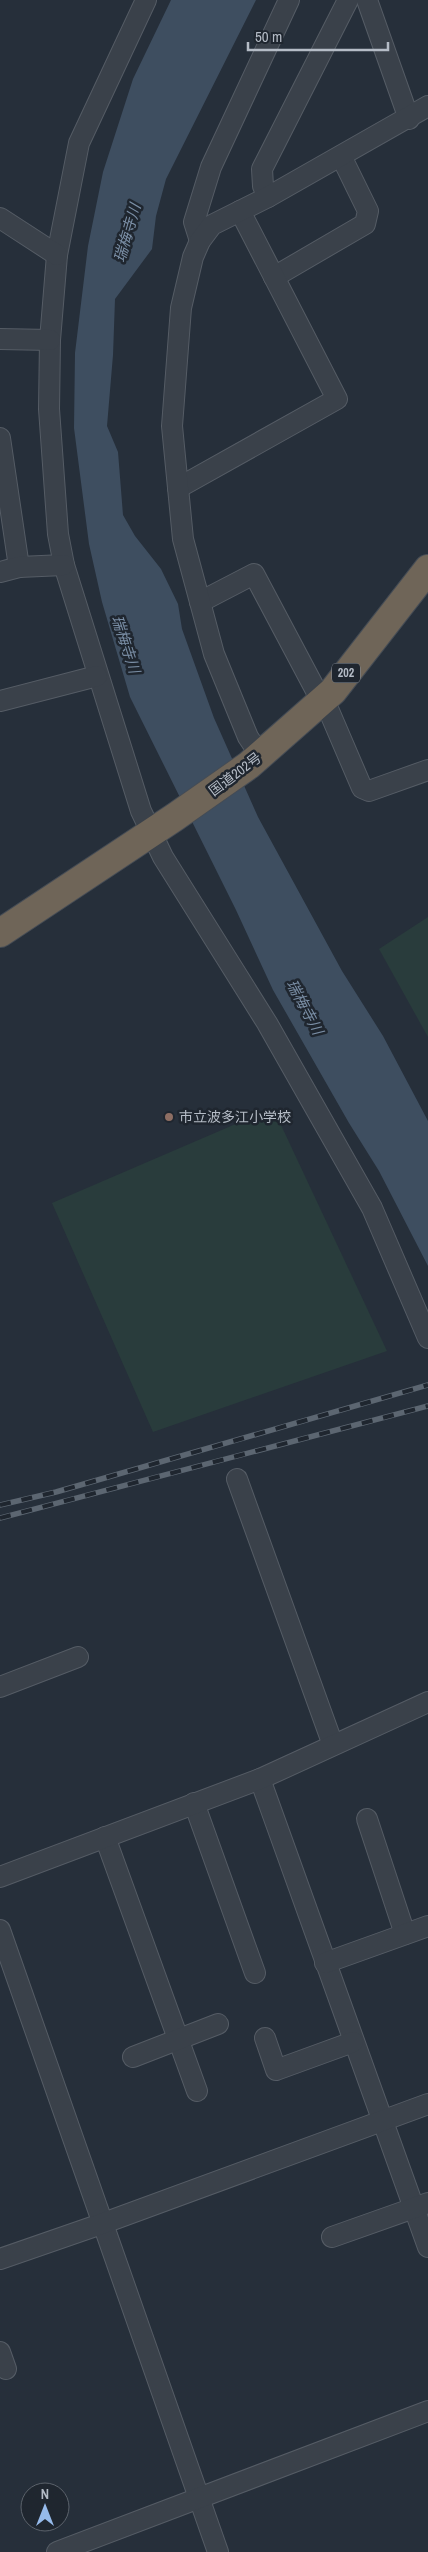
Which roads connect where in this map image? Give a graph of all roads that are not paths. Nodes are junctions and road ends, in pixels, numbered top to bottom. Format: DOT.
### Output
graph roads {
  1 [pos="146,0"];
  2 [pos="289,0"];
  3 [pos="348,0"];
  4 [pos="367,0"];
  5 [pos="428,106"];
  6 [pos="409,118"];
  7 [pos="342,156"];
  8 [pos="268,197"];
  9 [pos="240,211"];
  10 [pos="0,218"];
  11 [pos="200,241"];
  12 [pos="57,255"];
  13 [pos="274,278"];
  14 [pos="0,339"];
  15 [pos="50,340"];
  16 [pos="0,438"];
  17 [pos="178,488"];
  18 [pos="64,565"];
  19 [pos="19,567"];
  20 [pos="428,569"];
  21 [pos="0,572"];
  22 [pos="200,602"];
  23 [pos="97,676"];
  24 [pos="0,700"];
  25 [pos="322,702"];
  26 [pos="255,760"];
  27 [pos="428,770"];
  28 [pos="152,832"];
  29 [pos="0,933"];
  30 [pos="428,1338"];
  31 [pos="237,1479"];
  32 [pos="78,1657"];
  33 [pos="0,1686"];
  34 [pos="428,1702"];
  35 [pos="333,1745"];
  36 [pos="260,1779"];
  37 [pos="194,1804"];
  38 [pos="367,1819"];
  39 [pos="105,1837"];
  40 [pos="0,1876"];
  41 [pos="428,1926"];
  42 [pos="0,1930"];
  43 [pos="405,1934"];
  44 [pos="325,1963"];
  45 [pos="255,1973"];
  46 [pos="218,2024"];
  47 [pos="265,2038"];
  48 [pos="178,2040"];
  49 [pos="353,2042"];
  50 [pos="132,2057"];
  51 [pos="197,2091"];
  52 [pos="428,2104"];
  53 [pos="381,2120"];
  54 [pos="421,2206"];
  55 [pos="104,2224"];
  56 [pos="332,2236"];
  57 [pos="428,2246"];
  58 [pos="0,2259"];
  59 [pos="428,2411"];
  60 [pos="200,2498"];
  61 [pos="57,2552"];
  62 [pos="218,2552"];
  1 -- 12 [label="street"];
  2 -- 11 [label="street"];
  3 -- 8 [label="street"];
  4 -- 6 [label="street"];
  5 -- 6 [label="street"];
  6 -- 7 [label="street"];
  7 -- 8 [label="street"];
  7 -- 13 [label="street"];
  8 -- 9 [label="street"];
  9 -- 11 [label="street"];
  9 -- 13 [label="street"];
  10 -- 12 [label="street"];
  11 -- 17 [label="street"];
  12 -- 15 [label="street"];
  13 -- 17 [label="street"];
  14 -- 15 [label="street"];
  15 -- 18 [label="street"];
  16 -- 19 [label="street"];
  17 -- 22 [label="street"];
  18 -- 19 [label="street"];
  18 -- 23 [label="street"];
  19 -- 21 [label="street"];
  20 -- 25 [label="highway, 国道202号 / 202"];
  22 -- 25 [label="street"];
  22 -- 26 [label="street"];
  23 -- 24 [label="street"];
  23 -- 28 [label="street"];
  25 -- 26 [label="highway, 国道202号 / 202"];
  25 -- 27 [label="street"];
  26 -- 28 [label="highway, 国道202号 / 202"];
  28 -- 29 [label="highway, 国道202号 / 202"];
  28 -- 30 [label="street"];
  31 -- 35 [label="street"];
  32 -- 33 [label="street"];
  34 -- 35 [label="street"];
  35 -- 36 [label="street"];
  36 -- 37 [label="street"];
  36 -- 44 [label="street"];
  37 -- 39 [label="street"];
  37 -- 45 [label="street"];
  38 -- 43 [label="street"];
  39 -- 40 [label="street"];
  39 -- 48 [label="street"];
  41 -- 43 [label="street"];
  42 -- 55 [label="street"];
  43 -- 44 [label="street"];
  44 -- 49 [label="street"];
  46 -- 48 [label="street"];
  47 -- 49 [label="street"];
  48 -- 50 [label="street"];
  48 -- 51 [label="street"];
  49 -- 53 [label="street"];
  52 -- 53 [label="street"];
  53 -- 54 [label="street"];
  53 -- 55 [label="street"];
  54 -- 56 [label="street"];
  54 -- 57 [label="street"];
  55 -- 58 [label="street"];
  55 -- 60 [label="street"];
  59 -- 60 [label="street"];
  60 -- 61 [label="street"];
  60 -- 62 [label="street"];
}
